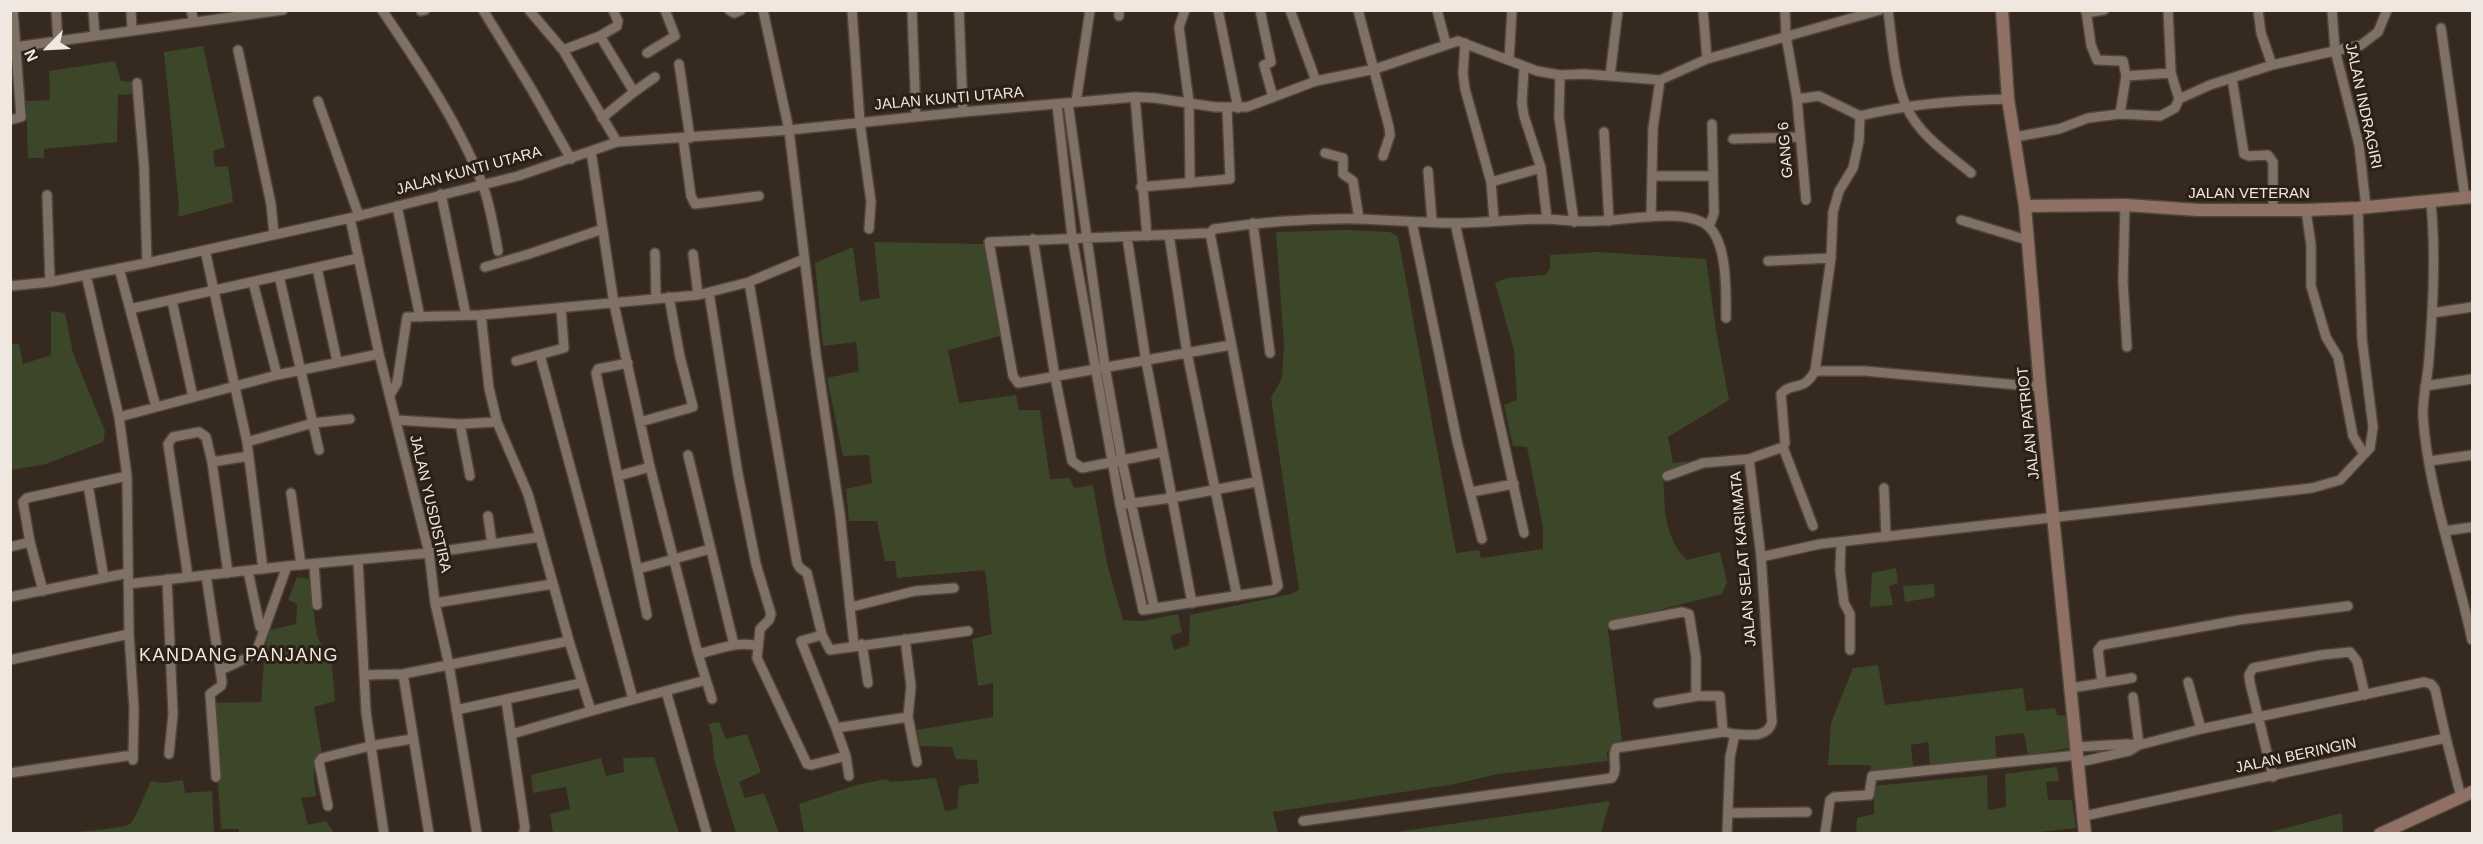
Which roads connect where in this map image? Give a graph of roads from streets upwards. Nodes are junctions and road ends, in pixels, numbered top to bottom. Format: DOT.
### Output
graph roads {
  1 [pos="13,10"];
  2 [pos="56,10"];
  3 [pos="93,10"];
  4 [pos="131,10"];
  5 [pos="191,10"];
  6 [pos="283,10"];
  7 [pos="382,10"];
  8 [pos="483,10"];
  9 [pos="529,10"];
  10 [pos="613,10"];
  11 [pos="665,10"];
  12 [pos="729,10"];
  13 [pos="741,10"];
  14 [pos="763,10"];
  15 [pos="852,10"];
  16 [pos="912,10"];
  17 [pos="958,10"];
  18 [pos="1090,10"];
  19 [pos="1185,10"];
  20 [pos="1218,10"];
  21 [pos="1260,10"];
  22 [pos="1290,10"];
  23 [pos="1358,10"];
  24 [pos="1437,10"];
  25 [pos="1512,10"];
  26 [pos="1617,10"];
  27 [pos="1703,10"];
  28 [pos="1785,10"];
  29 [pos="1880,10"];
  30 [pos="1888,10"];
  31 [pos="2002,10"];
  32 [pos="2104,10"];
  33 [pos="2168,10"];
  34 [pos="2258,10"];
  35 [pos="2332,10"];
  36 [pos="2387,10"];
  37 [pos="271,12"];
  38 [pos="2086,12"];
  39 [pos="230,14"];
  40 [pos="194,22"];
  41 [pos="2440,28"];
  42 [pos="132,30"];
  43 [pos="95,36"];
  44 [pos="600,36"];
  45 [pos="1786,36"];
  46 [pos="58,42"];
  47 [pos="1465,43"];
  48 [pos="1446,44"];
  49 [pos="15,47"];
  50 [pos="238,50"];
  51 [pos="564,50"];
  52 [pos="2335,50"];
  53 [pos="647,53"];
  54 [pos="1707,59"];
  55 [pos="1509,60"];
  56 [pos="679,64"];
  57 [pos="2272,66"];
  58 [pos="1524,67"];
  59 [pos="1375,69"];
  60 [pos="2172,73"];
  61 [pos="1560,75"];
  62 [pos="1610,76"];
  63 [pos="2126,76"];
  64 [pos="655,77"];
  65 [pos="2232,78"];
  66 [pos="1660,80"];
  67 [pos="1316,81"];
  68 [pos="137,83"];
  69 [pos="634,92"];
  70 [pos="1135,97"];
  71 [pos="1273,97"];
  72 [pos="1797,99"];
  73 [pos="2008,99"];
  74 [pos="2179,99"];
  75 [pos="318,101"];
  76 [pos="1189,102"];
  77 [pos="1072,103"];
  78 [pos="1057,105"];
  79 [pos="1907,107"];
  80 [pos="1227,108"];
  81 [pos="1238,108"];
  82 [pos="963,112"];
  83 [pos="2120,114"];
  84 [pos="916,116"];
  85 [pos="1860,116"];
  86 [pos="602,118"];
  87 [pos="10,120"];
  88 [pos="860,123"];
  89 [pos="1712,124"];
  90 [pos="789,130"];
  91 [pos="1604,132"];
  92 [pos="1799,137"];
  93 [pos="2015,137"];
  94 [pos="687,138"];
  95 [pos="1733,139"];
  96 [pos="617,142"];
  97 [pos="591,151"];
  98 [pos="1325,153"];
  99 [pos="1383,156"];
  100 [pos="571,159"];
  101 [pos="1541,168"];
  102 [pos="1428,171"];
  103 [pos="1971,173"];
  104 [pos="1653,176"];
  105 [pos="1712,176"];
  106 [pos="1491,182"];
  107 [pos="1190,183"];
  108 [pos="483,185"];
  109 [pos="1142,187"];
  110 [pos="441,194"];
  111 [pos="47,195"];
  112 [pos="759,196"];
  113 [pos="2469,198"];
  114 [pos="1806,200"];
  115 [pos="2431,203"];
  116 [pos="2125,205"];
  117 [pos="397,206"];
  118 [pos="2025,206"];
  119 [pos="2362,208"];
  120 [pos="2273,210"];
  121 [pos="2306,210"];
  122 [pos="355,217"];
  123 [pos="1651,217"];
  124 [pos="1359,219"];
  125 [pos="1547,219"];
  126 [pos="1494,220"];
  127 [pos="1961,220"];
  128 [pos="1432,221"];
  129 [pos="1609,221"];
  130 [pos="1412,222"];
  131 [pos="1574,222"];
  132 [pos="1253,223"];
  133 [pos="1455,223"];
  134 [pos="1710,227"];
  135 [pos="603,229"];
  136 [pos="869,229"];
  137 [pos="1210,233"];
  138 [pos="274,234"];
  139 [pos="1169,235"];
  140 [pos="1147,236"];
  141 [pos="1072,237"];
  142 [pos="1085,237"];
  143 [pos="1127,237"];
  144 [pos="1033,239"];
  145 [pos="2027,240"];
  146 [pos="205,250"];
  147 [pos="498,251"];
  148 [pos="655,253"];
  149 [pos="693,254"];
  150 [pos="359,258"];
  151 [pos="1831,258"];
  152 [pos="804,259"];
  153 [pos="1768,261"];
  154 [pos="147,263"];
  155 [pos="485,267"];
  156 [pos="119,268"];
  157 [pos="317,268"];
  158 [pos="86,275"];
  159 [pos="279,276"];
  160 [pos="50,282"];
  161 [pos="253,282"];
  162 [pos="749,282"];
  163 [pos="10,286"];
  164 [pos="214,290"];
  165 [pos="703,294"];
  166 [pos="669,297"];
  167 [pos="656,298"];
  168 [pos="172,301"];
  169 [pos="614,304"];
  170 [pos="561,308"];
  171 [pos="2472,308"];
  172 [pos="130,309"];
  173 [pos="2432,313"];
  174 [pos="466,315"];
  175 [pos="481,315"];
  176 [pos="420,317"];
  177 [pos="1726,318"];
  178 [pos="1231,345"];
  179 [pos="2127,347"];
  180 [pos="1187,353"];
  181 [pos="1270,353"];
  182 [pos="379,354"];
  183 [pos="540,355"];
  184 [pos="337,361"];
  185 [pos="516,361"];
  186 [pos="1146,361"];
  187 [pos="628,363"];
  188 [pos="1101,368"];
  189 [pos="302,369"];
  190 [pos="1815,371"];
  191 [pos="277,375"];
  192 [pos="1055,377"];
  193 [pos="2472,379"];
  194 [pos="234,386"];
  195 [pos="2425,386"];
  196 [pos="2040,387"];
  197 [pos="390,395"];
  198 [pos="193,397"];
  199 [pos="156,407"];
  200 [pos="119,417"];
  201 [pos="350,419"];
  202 [pos="396,420"];
  203 [pos="497,422"];
  204 [pos="640,422"];
  205 [pos="313,423"];
  206 [pos="460,424"];
  207 [pos="247,442"];
  208 [pos="1783,447"];
  209 [pos="319,450"];
  210 [pos="1163,452"];
  211 [pos="2364,454"];
  212 [pos="688,455"];
  213 [pos="2472,455"];
  214 [pos="249,456"];
  215 [pos="1749,459"];
  216 [pos="1117,461"];
  217 [pos="2430,461"];
  218 [pos="212,462"];
  219 [pos="650,467"];
  220 [pos="127,476"];
  221 [pos="470,476"];
  222 [pos="618,476"];
  223 [pos="1667,476"];
  224 [pos="1256,482"];
  225 [pos="1514,484"];
  226 [pos="88,485"];
  227 [pos="1884,488"];
  228 [pos="1214,490"];
  229 [pos="1471,492"];
  230 [pos="291,493"];
  231 [pos="1171,498"];
  232 [pos="1131,503"];
  233 [pos="1120,505"];
  234 [pos="488,516"];
  235 [pos="2053,516"];
  236 [pos="1813,526"];
  237 [pos="2472,527"];
  238 [pos="2445,531"];
  239 [pos="1524,533"];
  240 [pos="540,537"];
  241 [pos="1886,537"];
  242 [pos="1482,539"];
  243 [pos="1841,542"];
  244 [pos="30,543"];
  245 [pos="492,544"];
  246 [pos="10,547"];
  247 [pos="710,549"];
  248 [pos="429,553"];
  249 [pos="1761,557"];
  250 [pos="673,559"];
  251 [pos="358,560"];
  252 [pos="314,564"];
  253 [pos="301,565"];
  254 [pos="287,566"];
  255 [pos="263,569"];
  256 [pos="638,569"];
  257 [pos="248,571"];
  258 [pos="128,573"];
  259 [pos="228,573"];
  260 [pos="206,575"];
  261 [pos="188,577"];
  262 [pos="104,578"];
  263 [pos="167,579"];
  264 [pos="553,584"];
  265 [pos="128,585"];
  266 [pos="954,588"];
  267 [pos="44,591"];
  268 [pos="1237,596"];
  269 [pos="10,597"];
  270 [pos="435,603"];
  271 [pos="1192,603"];
  272 [pos="2468,603"];
  273 [pos="316,604"];
  274 [pos="2348,606"];
  275 [pos="851,607"];
  276 [pos="1154,608"];
  277 [pos="647,615"];
  278 [pos="1613,625"];
  279 [pos="260,627"];
  280 [pos="968,631"];
  281 [pos="129,634"];
  282 [pos="822,635"];
  283 [pos="905,639"];
  284 [pos="2472,640"];
  285 [pos="569,641"];
  286 [pos="734,645"];
  287 [pos="858,645"];
  288 [pos="758,646"];
  289 [pos="1850,650"];
  290 [pos="698,654"];
  291 [pos="10,660"];
  292 [pos="449,665"];
  293 [pos="221,670"];
  294 [pos="403,674"];
  295 [pos="364,675"];
  296 [pos="2132,678"];
  297 [pos="706,680"];
  298 [pos="2188,682"];
  299 [pos="581,683"];
  300 [pos="868,683"];
  301 [pos="2102,683"];
  302 [pos="2074,688"];
  303 [pos="666,691"];
  304 [pos="2365,695"];
  305 [pos="1698,696"];
  306 [pos="2133,697"];
  307 [pos="633,699"];
  308 [pos="712,699"];
  309 [pos="506,700"];
  310 [pos="1658,703"];
  311 [pos="456,710"];
  312 [pos="591,711"];
  313 [pos="2258,716"];
  314 [pos="908,717"];
  315 [pos="836,728"];
  316 [pos="2201,729"];
  317 [pos="1724,732"];
  318 [pos="512,734"];
  319 [pos="1735,734"];
  320 [pos="2446,738"];
  321 [pos="412,739"];
  322 [pos="369,746"];
  323 [pos="2139,746"];
  324 [pos="169,754"];
  325 [pos="2079,755"];
  326 [pos="846,756"];
  327 [pos="917,762"];
  328 [pos="10,773"];
  329 [pos="849,776"];
  330 [pos="216,777"];
  331 [pos="2273,777"];
  332 [pos="2467,794"];
  333 [pos="328,806"];
  334 [pos="1807,812"];
  335 [pos="1728,813"];
  336 [pos="2088,815"];
  337 [pos="1303,821"];
  338 [pos="384,834"];
  339 [pos="429,834"];
  340 [pos="477,834"];
  341 [pos="523,834"];
  342 [pos="707,834"];
  343 [pos="1727,834"];
  344 [pos="1825,834"];
  345 [pos="2085,834"];
  346 [pos="2380,834"];
  1 -- 49 [label="street"];
  2 -- 46 [label="street"];
  3 -- 43 [label="street"];
  4 -- 42 [label="street"];
  5 -- 40 [label="street"];
  6 -- 37 [label="street"];
  7 -- 108 [label="street"];
  8 -- 100 [label="street"];
  9 -- 51 [label="street"];
  10 -- 44 [label="street"];
  11 -- 53 [label="street"];
  12 -- 13 [label="street"];
  14 -- 90 [label="street"];
  15 -- 88 [label="street"];
  16 -- 84 [label="street"];
  17 -- 82 [label="street"];
  18 -- 77 [label="street"];
  19 -- 76 [label="street"];
  20 -- 81 [label="street"];
  21 -- 71 [label="street"];
  22 -- 67 [label="street"];
  23 -- 59 [label="street"];
  24 -- 48 [label="street"];
  25 -- 55 [label="street"];
  26 -- 62 [label="street"];
  27 -- 54 [label="street"];
  28 -- 45 [label="street, GANG 6"];
  29 -- 45 [label="street, JALAN KUNTI UTARA"];
  30 -- 79 [label="street"];
  31 -- 73 [label="street, JALAN PATRIOT"];
  32 -- 38 [label="street"];
  33 -- 60 [label="street"];
  34 -- 57 [label="street"];
  35 -- 52 [label="street, JALAN INDRAGIRI"];
  36 -- 52 [label="street"];
  37 -- 39 [label="street"];
  38 -- 63 [label="street"];
  39 -- 40 [label="street"];
  40 -- 42 [label="street"];
  41 -- 113 [label="street"];
  42 -- 43 [label="street"];
  43 -- 46 [label="street"];
  44 -- 51 [label="street"];
  44 -- 69 [label="street"];
  45 -- 54 [label="street, JALAN KUNTI UTARA"];
  45 -- 72 [label="street, GANG 6"];
  46 -- 49 [label="street"];
  47 -- 48 [label="street, JALAN KUNTI UTARA"];
  47 -- 55 [label="street, JALAN KUNTI UTARA"];
  47 -- 106 [label="street"];
  48 -- 59 [label="street, JALAN KUNTI UTARA"];
  49 -- 87 [label="street"];
  50 -- 138 [label="street"];
  51 -- 86 [label="street"];
  52 -- 57 [label="street"];
  52 -- 119 [label="street, JALAN INDRAGIRI"];
  54 -- 66 [label="street, JALAN KUNTI UTARA"];
  55 -- 58 [label="street, JALAN KUNTI UTARA"];
  56 -- 94 [label="street"];
  57 -- 65 [label="street"];
  58 -- 61 [label="street, JALAN KUNTI UTARA"];
  58 -- 101 [label="street"];
  59 -- 67 [label="street, JALAN KUNTI UTARA"];
  59 -- 99 [label="street"];
  60 -- 63 [label="street"];
  60 -- 74 [label="street"];
  61 -- 62 [label="street, JALAN KUNTI UTARA"];
  61 -- 131 [label="street"];
  62 -- 66 [label="street, JALAN KUNTI UTARA"];
  63 -- 83 [label="street"];
  64 -- 69 [label="street"];
  65 -- 74 [label="street"];
  65 -- 120 [label="street"];
  66 -- 104 [label="street"];
  67 -- 71 [label="street, JALAN KUNTI UTARA"];
  68 -- 154 [label="street"];
  69 -- 86 [label="street"];
  70 -- 76 [label="street, JALAN KUNTI UTARA"];
  70 -- 77 [label="street, JALAN KUNTI UTARA"];
  70 -- 109 [label="street"];
  71 -- 81 [label="street, JALAN KUNTI UTARA"];
  72 -- 85 [label="street"];
  72 -- 92 [label="street, GANG 6"];
  73 -- 79 [label="street"];
  73 -- 93 [label="street, JALAN PATRIOT"];
  74 -- 83 [label="street"];
  75 -- 122 [label="street, JALAN YUSDISTIRA"];
  76 -- 80 [label="street, JALAN KUNTI UTARA"];
  76 -- 107 [label="street"];
  77 -- 78 [label="street, JALAN KUNTI UTARA"];
  77 -- 142 [label="street"];
  78 -- 82 [label="street, JALAN KUNTI UTARA"];
  78 -- 141 [label="street"];
  79 -- 85 [label="street"];
  79 -- 103 [label="street"];
  80 -- 81 [label="street, JALAN KUNTI UTARA"];
  80 -- 107 [label="street"];
  82 -- 84 [label="street, JALAN KUNTI UTARA"];
  83 -- 93 [label="street"];
  84 -- 88 [label="street, JALAN KUNTI UTARA"];
  85 -- 151 [label="street"];
  86 -- 96 [label="street"];
  88 -- 90 [label="street, JALAN KUNTI UTARA"];
  88 -- 136 [label="street"];
  89 -- 105 [label="street"];
  90 -- 94 [label="street, JALAN KUNTI UTARA"];
  90 -- 152 [label="street"];
  91 -- 129 [label="street"];
  92 -- 95 [label="street"];
  92 -- 114 [label="street, GANG 6"];
  93 -- 118 [label="street, JALAN PATRIOT"];
  94 -- 96 [label="street, JALAN KUNTI UTARA"];
  94 -- 112 [label="street"];
  96 -- 97 [label="street, JALAN KUNTI UTARA"];
  97 -- 100 [label="street, JALAN KUNTI UTARA"];
  97 -- 135 [label="street"];
  98 -- 124 [label="street"];
  100 -- 108 [label="street, JALAN KUNTI UTARA"];
  101 -- 106 [label="street"];
  101 -- 125 [label="street"];
  102 -- 128 [label="street"];
  104 -- 105 [label="street"];
  104 -- 123 [label="street"];
  105 -- 134 [label="street"];
  106 -- 126 [label="street"];
  107 -- 109 [label="street"];
  108 -- 110 [label="street, JALAN KUNTI UTARA"];
  108 -- 147 [label="street"];
  109 -- 140 [label="street"];
  110 -- 117 [label="street, JALAN KUNTI UTARA"];
  110 -- 174 [label="street"];
  111 -- 160 [label="street"];
  113 -- 115 [label="street, JALAN VETERAN"];
  115 -- 119 [label="street, JALAN VETERAN"];
  115 -- 173 [label="street"];
  116 -- 118 [label="street, JALAN VETERAN"];
  116 -- 120 [label="street, JALAN VETERAN"];
  116 -- 179 [label="street"];
  117 -- 122 [label="street, JALAN KUNTI UTARA"];
  117 -- 176 [label="street"];
  118 -- 145 [label="street, JALAN PATRIOT"];
  119 -- 121 [label="street, JALAN VETERAN"];
  119 -- 211 [label="street, JALAN INDRAGIRI"];
  120 -- 121 [label="street, JALAN VETERAN"];
  121 -- 211 [label="street"];
  122 -- 138 [label="street, JALAN KUNTI UTARA"];
  122 -- 150 [label="street, JALAN YUSDISTIRA"];
  123 -- 129 [label="street"];
  123 -- 134 [label="street"];
  124 -- 130 [label="street"];
  124 -- 132 [label="street"];
  125 -- 126 [label="street"];
  125 -- 131 [label="street"];
  126 -- 133 [label="street"];
  127 -- 145 [label="street"];
  128 -- 130 [label="street"];
  128 -- 133 [label="street"];
  129 -- 131 [label="street"];
  130 -- 229 [label="street"];
  132 -- 137 [label="street"];
  132 -- 181 [label="street"];
  133 -- 225 [label="street"];
  134 -- 177 [label="street"];
  135 -- 155 [label="street"];
  135 -- 169 [label="street"];
  137 -- 139 [label="street"];
  137 -- 178 [label="street"];
  138 -- 146 [label="street, JALAN KUNTI UTARA"];
  139 -- 140 [label="street"];
  139 -- 180 [label="street"];
  140 -- 143 [label="street"];
  141 -- 142 [label="street"];
  141 -- 144 [label="street"];
  141 -- 188 [label="street"];
  142 -- 143 [label="street"];
  142 -- 188 [label="street"];
  143 -- 186 [label="street"];
  144 -- 192 [label="street"];
  144 -- 192 [label="street"];
  145 -- 196 [label="street, JALAN PATRIOT"];
  146 -- 154 [label="street, JALAN KUNTI UTARA"];
  146 -- 164 [label="street"];
  148 -- 167 [label="street"];
  149 -- 165 [label="street"];
  150 -- 157 [label="street"];
  150 -- 182 [label="street, JALAN YUSDISTIRA"];
  151 -- 153 [label="street"];
  151 -- 190 [label="street"];
  152 -- 162 [label="street"];
  152 -- 275 [label="street"];
  154 -- 156 [label="street, JALAN KUNTI UTARA"];
  156 -- 158 [label="street, JALAN KUNTI UTARA"];
  156 -- 172 [label="street"];
  157 -- 159 [label="street"];
  157 -- 184 [label="street"];
  158 -- 160 [label="street, JALAN KUNTI UTARA"];
  158 -- 200 [label="street"];
  159 -- 161 [label="street"];
  159 -- 189 [label="street"];
  160 -- 163 [label="street, JALAN KUNTI UTARA"];
  161 -- 164 [label="street"];
  161 -- 191 [label="street"];
  162 -- 165 [label="street"];
  162 -- 282 [label="street"];
  164 -- 168 [label="street"];
  164 -- 194 [label="street"];
  165 -- 166 [label="street"];
  165 -- 288 [label="street"];
  166 -- 167 [label="street"];
  166 -- 204 [label="street"];
  167 -- 169 [label="street"];
  168 -- 172 [label="street"];
  168 -- 198 [label="street"];
  169 -- 170 [label="street"];
  169 -- 187 [label="street"];
  170 -- 175 [label="street"];
  170 -- 183 [label="street"];
  171 -- 173 [label="street"];
  172 -- 199 [label="street"];
  173 -- 195 [label="street"];
  174 -- 175 [label="street"];
  174 -- 176 [label="street"];
  175 -- 203 [label="street"];
  176 -- 197 [label="street"];
  178 -- 180 [label="street"];
  178 -- 224 [label="street"];
  180 -- 186 [label="street"];
  180 -- 228 [label="street"];
  182 -- 184 [label="street"];
  182 -- 197 [label="street, JALAN YUSDISTIRA"];
  183 -- 185 [label="street"];
  183 -- 307 [label="street"];
  184 -- 189 [label="street"];
  186 -- 188 [label="street"];
  186 -- 210 [label="street"];
  187 -- 204 [label="street"];
  187 -- 222 [label="street"];
  188 -- 192 [label="street"];
  188 -- 216 [label="street"];
  189 -- 191 [label="street"];
  189 -- 205 [label="street"];
  190 -- 196 [label="street"];
  190 -- 208 [label="street"];
  191 -- 194 [label="street"];
  192 -- 216 [label="street"];
  193 -- 195 [label="street"];
  194 -- 198 [label="street"];
  194 -- 207 [label="street"];
  195 -- 217 [label="street"];
  196 -- 235 [label="street, JALAN PATRIOT"];
  197 -- 202 [label="street, JALAN YUSDISTIRA"];
  198 -- 199 [label="street"];
  199 -- 200 [label="street"];
  200 -- 220 [label="street"];
  201 -- 205 [label="street"];
  202 -- 206 [label="street"];
  202 -- 248 [label="street, JALAN YUSDISTIRA"];
  203 -- 206 [label="street"];
  203 -- 240 [label="street"];
  204 -- 219 [label="street"];
  205 -- 207 [label="street"];
  205 -- 209 [label="street"];
  206 -- 221 [label="street"];
  207 -- 214 [label="street"];
  208 -- 215 [label="street, JALAN SELAT KARIMATA"];
  208 -- 236 [label="street"];
  210 -- 216 [label="street"];
  210 -- 231 [label="street"];
  211 -- 235 [label="street"];
  212 -- 247 [label="street"];
  213 -- 217 [label="street"];
  214 -- 218 [label="street"];
  214 -- 255 [label="street"];
  215 -- 223 [label="street"];
  215 -- 249 [label="street, JALAN SELAT KARIMATA"];
  216 -- 232 [label="street"];
  216 -- 233 [label="street"];
  217 -- 238 [label="street"];
  218 -- 259 [label="street"];
  218 -- 261 [label="street"];
  219 -- 222 [label="street"];
  219 -- 250 [label="street"];
  220 -- 226 [label="street"];
  220 -- 258 [label="street"];
  222 -- 256 [label="street"];
  224 -- 228 [label="street"];
  224 -- 268 [label="street"];
  225 -- 229 [label="street"];
  225 -- 239 [label="street"];
  226 -- 244 [label="street"];
  226 -- 262 [label="street"];
  227 -- 241 [label="street"];
  228 -- 231 [label="street"];
  228 -- 268 [label="street"];
  229 -- 242 [label="street"];
  230 -- 253 [label="street"];
  231 -- 232 [label="street"];
  231 -- 271 [label="street"];
  232 -- 233 [label="street"];
  232 -- 276 [label="street"];
  233 -- 276 [label="street"];
  234 -- 245 [label="street"];
  235 -- 241 [label="street"];
  235 -- 302 [label="street, JALAN PATRIOT"];
  237 -- 238 [label="street"];
  238 -- 272 [label="street"];
  240 -- 245 [label="street"];
  240 -- 264 [label="street"];
  241 -- 243 [label="street"];
  243 -- 249 [label="street"];
  243 -- 289 [label="street"];
  244 -- 246 [label="street"];
  244 -- 267 [label="street"];
  245 -- 248 [label="street"];
  247 -- 250 [label="street"];
  247 -- 286 [label="street"];
  248 -- 251 [label="street"];
  248 -- 270 [label="street, JALAN YUSDISTIRA"];
  249 -- 319 [label="street, JALAN SELAT KARIMATA"];
  250 -- 256 [label="street"];
  250 -- 290 [label="street"];
  251 -- 252 [label="street"];
  251 -- 295 [label="street"];
  252 -- 253 [label="street"];
  252 -- 273 [label="street"];
  253 -- 254 [label="street"];
  254 -- 255 [label="street"];
  254 -- 293 [label="street"];
  255 -- 257 [label="street"];
  256 -- 277 [label="street"];
  257 -- 259 [label="street"];
  257 -- 279 [label="street"];
  258 -- 262 [label="street"];
  258 -- 265 [label="street"];
  259 -- 260 [label="street"];
  260 -- 261 [label="street"];
  260 -- 293 [label="street"];
  261 -- 263 [label="street"];
  262 -- 267 [label="street"];
  263 -- 265 [label="street"];
  263 -- 324 [label="street"];
  264 -- 270 [label="street"];
  264 -- 285 [label="street"];
  265 -- 281 [label="street"];
  266 -- 275 [label="street"];
  267 -- 269 [label="street"];
  268 -- 271 [label="street"];
  270 -- 292 [label="street, JALAN YUSDISTIRA"];
  271 -- 276 [label="street"];
  272 -- 284 [label="street"];
  274 -- 301 [label="street"];
  275 -- 287 [label="street"];
  278 -- 305 [label="street"];
  280 -- 283 [label="street"];
  281 -- 291 [label="street"];
  281 -- 328 [label="street"];
  282 -- 287 [label="street"];
  282 -- 315 [label="street"];
  283 -- 287 [label="street"];
  283 -- 314 [label="street"];
  285 -- 292 [label="street"];
  285 -- 299 [label="street"];
  286 -- 288 [label="street"];
  286 -- 290 [label="street"];
  287 -- 300 [label="street"];
  288 -- 326 [label="street"];
  290 -- 297 [label="street"];
  292 -- 294 [label="street"];
  292 -- 311 [label="street, JALAN YUSDISTIRA"];
  293 -- 330 [label="street"];
  294 -- 295 [label="street"];
  294 -- 321 [label="street"];
  295 -- 322 [label="street"];
  296 -- 301 [label="street"];
  297 -- 303 [label="street"];
  297 -- 308 [label="street"];
  298 -- 316 [label="street"];
  299 -- 309 [label="street"];
  299 -- 312 [label="street"];
  301 -- 302 [label="street"];
  302 -- 325 [label="street, JALAN PATRIOT"];
  303 -- 307 [label="street"];
  303 -- 342 [label="street"];
  304 -- 313 [label="street"];
  304 -- 313 [label="street"];
  304 -- 320 [label="street"];
  305 -- 310 [label="street"];
  305 -- 317 [label="street"];
  306 -- 323 [label="street"];
  307 -- 312 [label="street"];
  309 -- 311 [label="street"];
  309 -- 318 [label="street"];
  311 -- 340 [label="street, JALAN YUSDISTIRA"];
  312 -- 318 [label="street"];
  313 -- 316 [label="street"];
  313 -- 331 [label="street"];
  314 -- 315 [label="street"];
  314 -- 327 [label="street"];
  315 -- 326 [label="street"];
  316 -- 323 [label="street"];
  317 -- 319 [label="street"];
  317 -- 337 [label="street"];
  318 -- 341 [label="street"];
  319 -- 335 [label="street"];
  320 -- 331 [label="street, JALAN BERINGIN"];
  320 -- 332 [label="street"];
  321 -- 322 [label="street"];
  321 -- 339 [label="street"];
  322 -- 333 [label="street"];
  322 -- 338 [label="street"];
  323 -- 325 [label="street"];
  325 -- 336 [label="street, JALAN PATRIOT"];
  325 -- 344 [label="street"];
  326 -- 329 [label="street"];
  331 -- 336 [label="street, JALAN BERINGIN"];
  332 -- 346 [label="street"];
  334 -- 335 [label="street"];
  335 -- 343 [label="street"];
  336 -- 345 [label="street, JALAN PATRIOT"];
}
